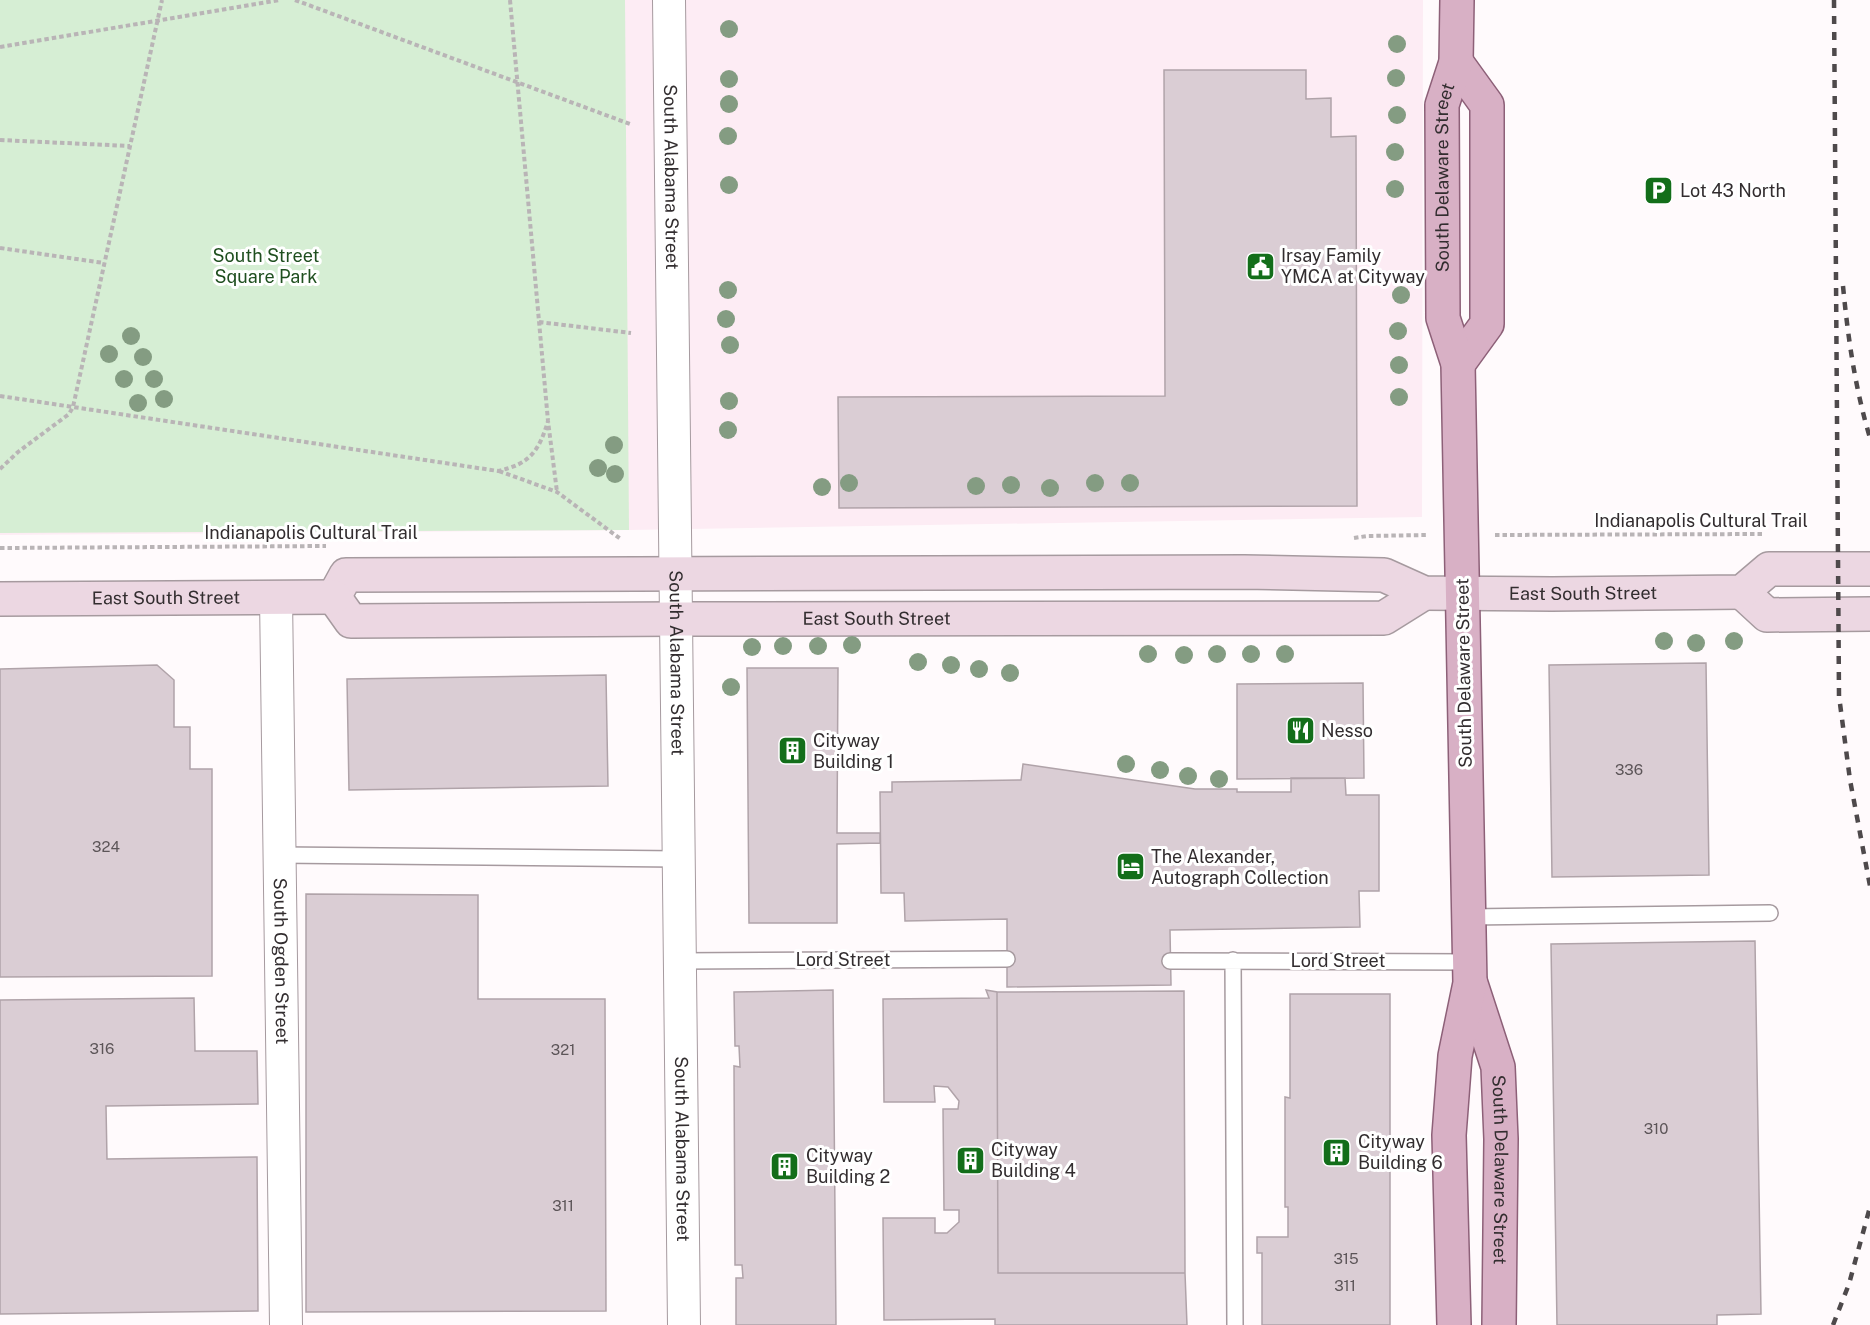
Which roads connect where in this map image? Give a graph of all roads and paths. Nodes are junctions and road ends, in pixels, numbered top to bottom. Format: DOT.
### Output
graph roads {
  1 [pos="162,0"];
  2 [pos="280,0"];
  3 [pos="295,0"];
  4 [pos="510,0"];
  5 [pos="669,0"];
  6 [pos="1457,0"];
  7 [pos="158,20"];
  8 [pos="0,47"];
  9 [pos="1456,62"];
  10 [pos="518,83"];
  11 [pos="630,124"];
  12 [pos="0,140"];
  13 [pos="130,146"];
  14 [pos="0,248"];
  15 [pos="104,263"];
  16 [pos="539,322"];
  17 [pos="631,333"];
  18 [pos="1458,364"];
  19 [pos="0,396"];
  20 [pos="73,407"];
  21 [pos="548,421"];
  22 [pos="0,469"];
  23 [pos="498,471"];
  24 [pos="556,492"];
  25 [pos="1776,534"];
  26 [pos="1533,535"];
  27 [pos="613,540"];
  28 [pos="326,546"];
  29 [pos="0,548"];
  30 [pos="1870,569"];
  31 [pos="675,573"];
  32 [pos="1742,592"];
  33 [pos="1424,593"];
  34 [pos="1462,593"];
  35 [pos="276,597"];
  36 [pos="334,597"];
  37 [pos="0,599"];
  38 [pos="1870,614"];
  39 [pos="676,619"];
  40 [pos="279,855"];
  41 [pos="678,859"];
  42 [pos="1770,913"];
  43 [pos="1469,917"];
  44 [pos="1007,959"];
  45 [pos="1233,960"];
  46 [pos="680,961"];
  47 [pos="1170,961"];
  48 [pos="1470,972"];
  49 [pos="286,1325"];
  50 [pos="684,1325"];
  51 [pos="1235,1325"];
  52 [pos="1454,1325"];
  53 [pos="1499,1325"];
  1 -- 7 [label="path"];
  2 -- 7 [label="path"];
  3 -- 10 [label="path"];
  4 -- 10 [label="path"];
  5 -- 31 [label="street, South Alabama Street"];
  6 -- 9 [label="main road, South Delaware Street"];
  7 -- 8 [label="path"];
  7 -- 13 [label="path"];
  9 -- 18 [label="main road, South Delaware Street"];
  9 -- 18 [label="main road, South Delaware Street"];
  10 -- 11 [label="path"];
  10 -- 16 [label="path"];
  12 -- 13 [label="path"];
  13 -- 15 [label="path"];
  14 -- 15 [label="path"];
  15 -- 20 [label="path"];
  16 -- 17 [label="path"];
  16 -- 21 [label="path"];
  18 -- 34 [label="main road, South Delaware Street"];
  19 -- 20 [label="path"];
  20 -- 22 [label="path"];
  20 -- 23 [label="path"];
  21 -- 23 [label="path"];
  21 -- 24 [label="path"];
  23 -- 24 [label="path"];
  24 -- 27 [label="path"];
  25 -- 26 [label="path, Indianapolis Cultural Trail"];
  28 -- 29 [label="path, Indianapolis Cultural Trail"];
  30 -- 32 [label="main road"];
  31 -- 33 [label="main road, East South Street"];
  31 -- 36 [label="main road, East South Street"];
  31 -- 39 [label="street, South Alabama Street"];
  32 -- 34 [label="main road, East South Street"];
  32 -- 38 [label="main road"];
  33 -- 34 [label="main road, East South Street"];
  33 -- 39 [label="main road, East South Street"];
  34 -- 43 [label="main road, South Delaware Street"];
  35 -- 36 [label="main road, East South Street"];
  35 -- 37 [label="main road, East South Street"];
  35 -- 40 [label="street, South Ogden Street"];
  36 -- 39 [label="main road, East South Street"];
  39 -- 41 [label="street, South Alabama Street"];
  40 -- 41 [label="lane"];
  40 -- 49 [label="street, South Ogden Street"];
  41 -- 46 [label="street, South Alabama Street"];
  42 -- 43 [label="lane"];
  43 -- 48 [label="main road, South Delaware Street"];
  44 -- 46 [label="lane, Lord Street"];
  45 -- 47 [label="lane, Lord Street"];
  45 -- 48 [label="lane, Lord Street"];
  45 -- 51 [label="lane"];
  46 -- 50 [label="street, South Alabama Street"];
  48 -- 52 [label="main road, South Delaware Street"];
  48 -- 53 [label="main road, South Delaware Street"];
}
